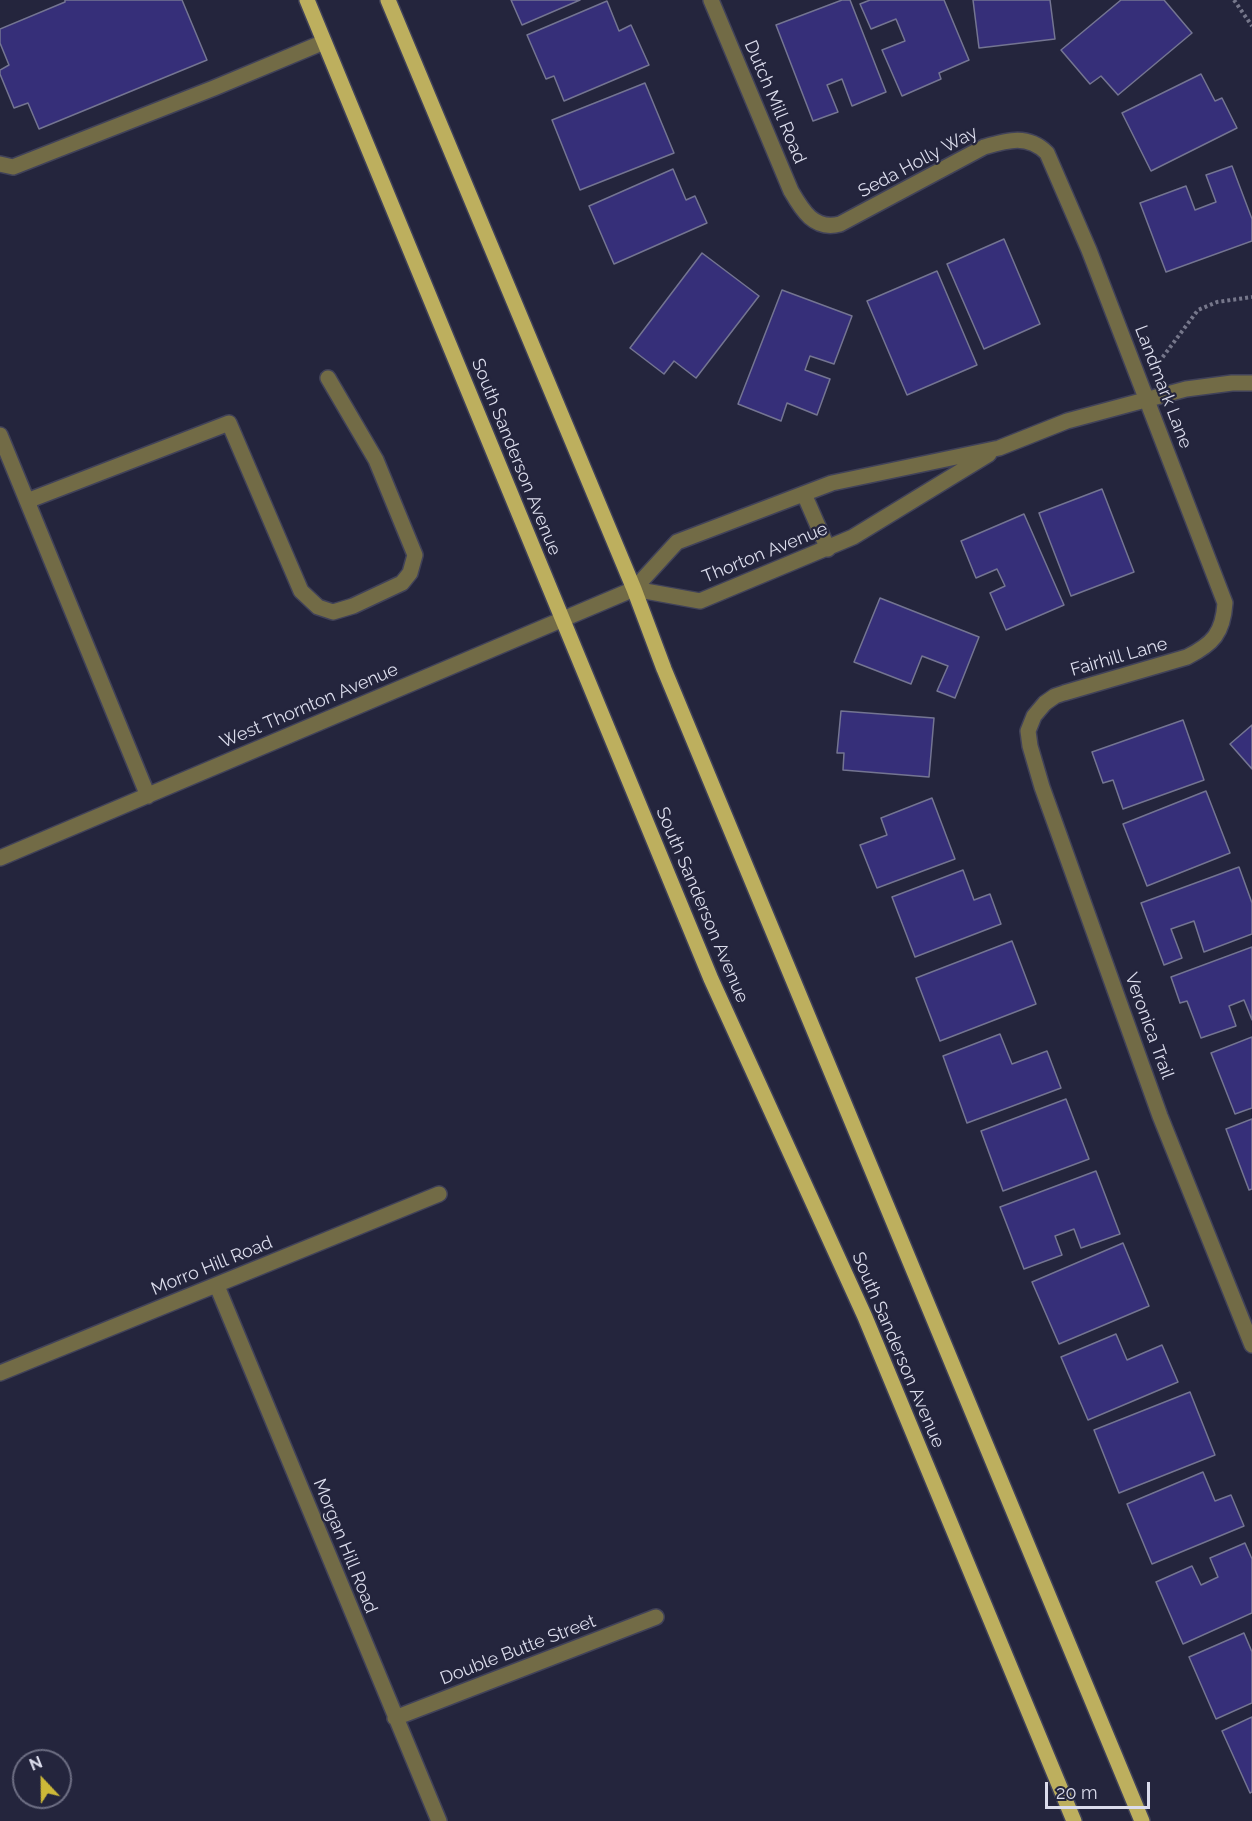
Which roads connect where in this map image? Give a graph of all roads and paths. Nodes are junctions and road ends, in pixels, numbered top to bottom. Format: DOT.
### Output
graph roads {
  1 [pos="307,0"];
  2 [pos="388,0"];
  3 [pos="711,0"];
  4 [pos="1234,0"];
  5 [pos="1252,26"];
  6 [pos="324,42"];
  7 [pos="1047,153"];
  8 [pos="0,164"];
  9 [pos="807,216"];
  10 [pos="1252,297"];
  11 [pos="328,378"];
  12 [pos="1252,383"];
  13 [pos="1144,393"];
  14 [pos="0,435"];
  15 [pos="999,448"];
  16 [pos="804,494"];
  17 [pos="27,501"];
  18 [pos="828,549"];
  19 [pos="634,589"];
  20 [pos="561,619"];
  21 [pos="1216,637"];
  22 [pos="1034,716"];
  23 [pos="148,796"];
  24 [pos="0,858"];
  25 [pos="439,1194"];
  26 [pos="217,1286"];
  27 [pos="1252,1345"];
  28 [pos="0,1373"];
  29 [pos="656,1617"];
  30 [pos="395,1718"];
  31 [pos="439,1821"];
  32 [pos="1074,1821"];
  33 [pos="1142,1821"];
  1 -- 6 [label="main road, South Sanderson Avenue"];
  2 -- 19 [label="main road"];
  3 -- 9 [label="street, Dutch Mill Road"];
  4 -- 5 [label="path"];
  6 -- 8 [label="street"];
  6 -- 20 [label="main road, South Sanderson Avenue"];
  7 -- 9 [label="street, Seda Holly Way"];
  7 -- 13 [label="street, Landmark Lane"];
  10 -- 13 [label="path"];
  11 -- 17 [label="street"];
  12 -- 13 [label="street, Thorton Avenue"];
  13 -- 15 [label="street, Thorton Avenue"];
  13 -- 21 [label="street, Landmark Lane"];
  14 -- 17 [label="street"];
  15 -- 16 [label="street, Thorton Avenue"];
  15 -- 18 [label="street, Thorton Avenue"];
  16 -- 18 [label="street"];
  16 -- 19 [label="street, Thorton Avenue"];
  17 -- 23 [label="street"];
  18 -- 19 [label="street, Thorton Avenue"];
  19 -- 20 [label="street, West Thornton Avenue"];
  19 -- 33 [label="main road"];
  20 -- 23 [label="street, West Thornton Avenue"];
  20 -- 32 [label="main road, South Sanderson Avenue"];
  21 -- 22 [label="street, Fairhill Lane"];
  22 -- 27 [label="street, Veronica Trail"];
  23 -- 24 [label="street, West Thornton Avenue"];
  25 -- 26 [label="street, Morro Hill Road"];
  26 -- 28 [label="street, Morro Hill Road"];
  26 -- 30 [label="street, Morgan Hill Road"];
  29 -- 30 [label="street, Double Butte Street"];
  30 -- 31 [label="street, Morgan Hill Road"];
}
